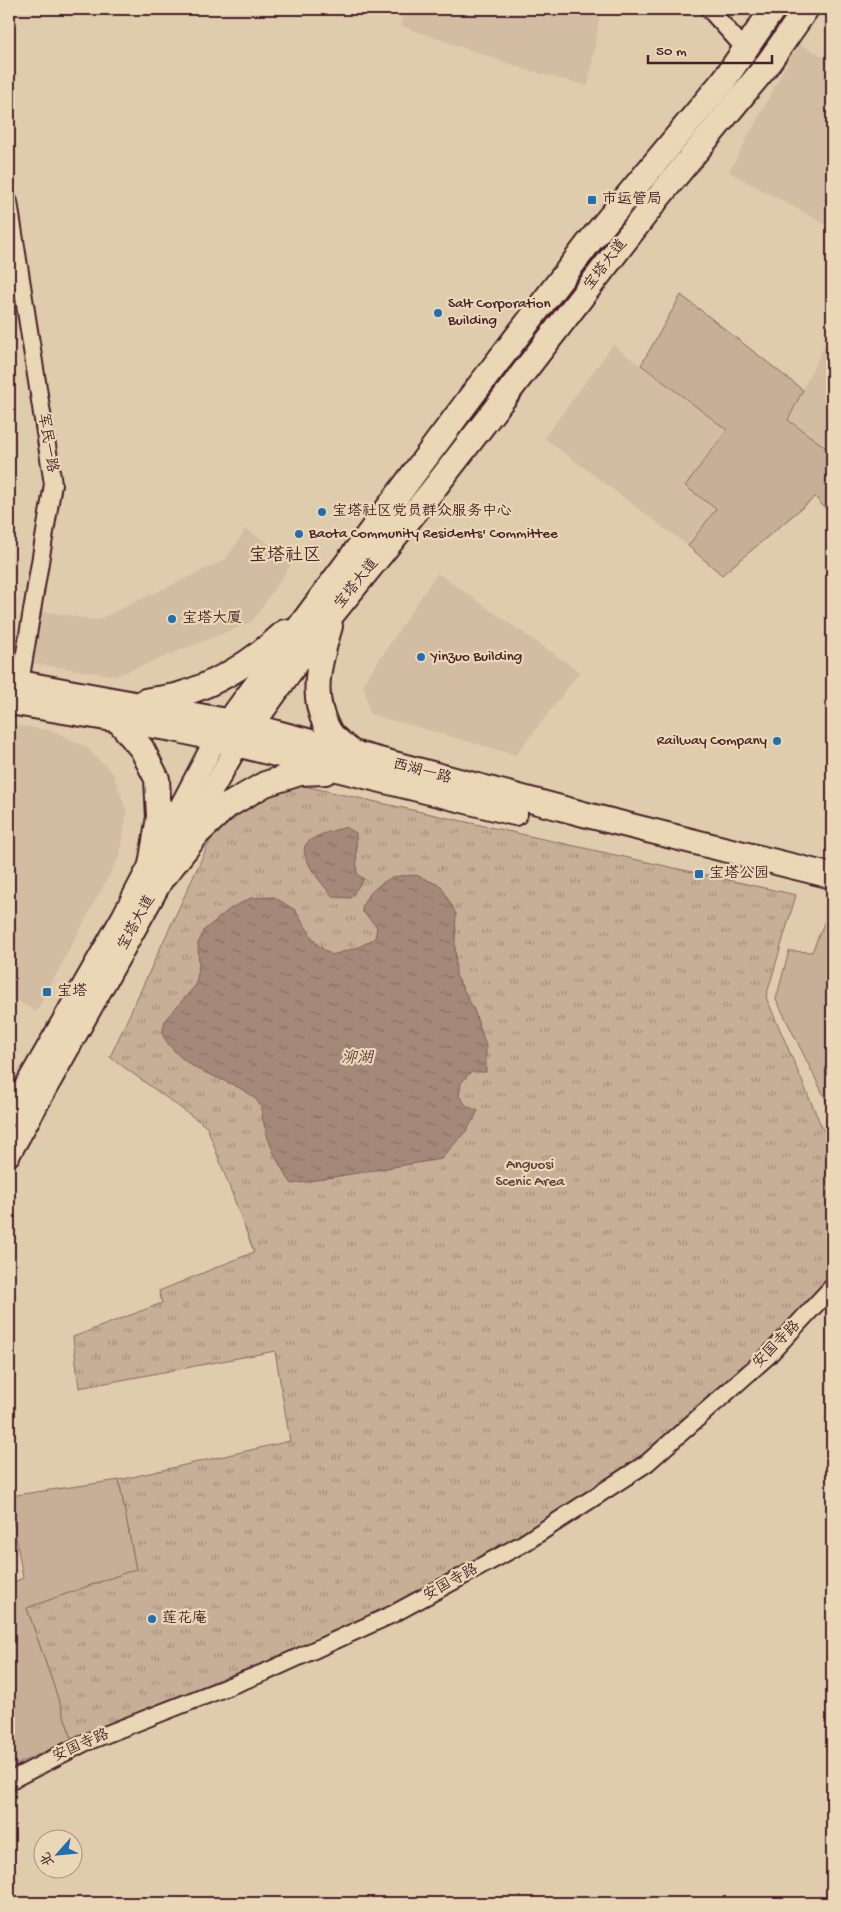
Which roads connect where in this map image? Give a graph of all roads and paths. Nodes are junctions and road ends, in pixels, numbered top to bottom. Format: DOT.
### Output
graph roads {
  1 [pos="709,9"];
  2 [pos="773,9"];
  3 [pos="806,9"];
  4 [pos="745,49"];
  5 [pos="9,202"];
  6 [pos="327,607"];
  7 [pos="12,688"];
  8 [pos="125,712"];
  9 [pos="234,733"];
  10 [pos="348,762"];
  11 [pos="158,870"];
  12 [pos="832,876"];
  13 [pos="832,892"];
  14 [pos="9,1115"];
  15 [pos="9,1155"];
  16 [pos="832,1287"];
  17 [pos="9,1780"];
  1 -- 4 [label="street"];
  2 -- 4 [label="main road, 宝塔大道"];
  3 -- 6 [label="main road, 宝塔大道"];
  4 -- 6 [label="main road, 宝塔大道"];
  5 -- 7 [label="street, 军民一路"];
  6 -- 8 [label="main road"];
  6 -- 9 [label="main road, 宝塔大道"];
  6 -- 10 [label="main road"];
  7 -- 8 [label="main road, 西湖一路"];
  8 -- 9 [label="main road, 西湖一路"];
  8 -- 11 [label="main road"];
  9 -- 10 [label="main road, 西湖一路"];
  9 -- 11 [label="street, 宝塔大道"];
  10 -- 11 [label="main road"];
  10 -- 12 [label="main road, 西湖一路"];
  10 -- 13 [label="main road, 西湖一路"];
  11 -- 14 [label="street, 宝塔大道"];
  11 -- 15 [label="street, 宝塔大道"];
  16 -- 17 [label="street, 安国寺路"];
}
